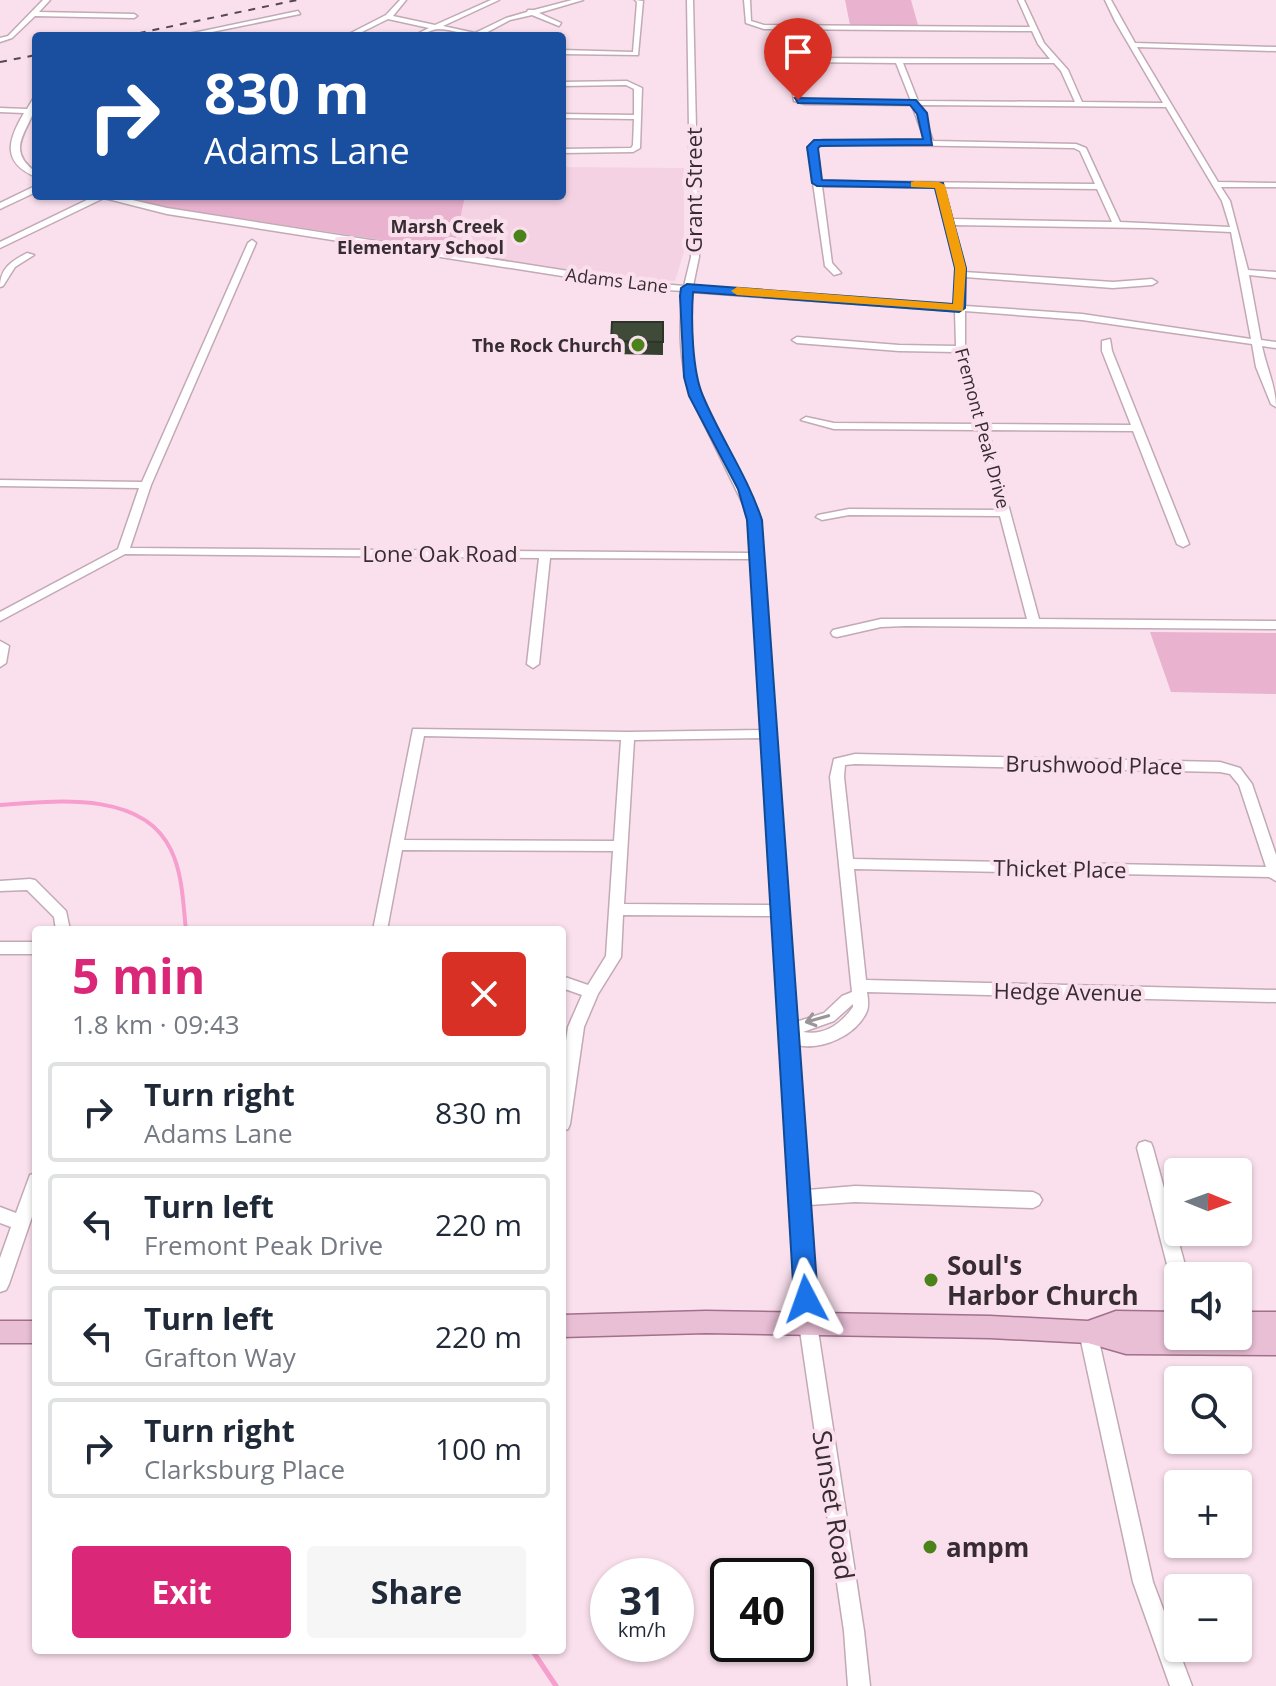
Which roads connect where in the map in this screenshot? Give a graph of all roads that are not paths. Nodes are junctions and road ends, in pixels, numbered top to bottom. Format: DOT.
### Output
graph roads {
  1 [pos="38,0"];
  2 [pos="47,0"];
  3 [pos="403,0"];
  4 [pos="481,0"];
  5 [pos="496,0"];
  6 [pos="580,0"];
  7 [pos="690,0"];
  8 [pos="747,0"];
  9 [pos="1021,0"];
  10 [pos="1108,0"];
  11 [pos="639,1"];
  12 [pos="530,11"];
  13 [pos="298,13"];
  14 [pos="31,14"];
  15 [pos="134,16"];
  16 [pos="386,17"];
  17 [pos="426,24"];
  18 [pos="559,24"];
  19 [pos="435,26"];
  20 [pos="1034,29"];
  21 [pos="202,32"];
  22 [pos="356,32"];
  23 [pos="411,32"];
  24 [pos="424,32"];
  25 [pos="460,32"];
  26 [pos="485,32"];
  27 [pos="0,40"];
  28 [pos="1135,45"];
  29 [pos="1276,49"];
  30 [pos="566,52"];
  31 [pos="899,61"];
  32 [pos="1056,61"];
  33 [pos="566,84"];
  34 [pos="913,102"];
  35 [pos="1080,105"];
  36 [pos="1170,105"];
  37 [pos="32,108"];
  38 [pos="0,110"];
  39 [pos="30,111"];
  40 [pos="566,116"];
  41 [pos="637,117"];
  42 [pos="929,142"];
  43 [pos="566,151"];
  44 [pos="32,174"];
  45 [pos="817,183"];
  46 [pos="1216,184"];
  47 [pos="939,185"];
  48 [pos="1276,185"];
  49 [pos="1100,187"];
  50 [pos="32,191"];
  51 [pos="81,200"];
  52 [pos="94,200"];
  53 [pos="122,200"];
  54 [pos="0,206"];
  55 [pos="949,222"];
  56 [pos="1117,224"];
  57 [pos="1234,230"];
  58 [pos="0,242"];
  59 [pos="252,243"];
  60 [pos="30,255"];
  61 [pos="1244,272"];
  62 [pos="837,273"];
  63 [pos="960,274"];
  64 [pos="1276,275"];
  65 [pos="1152,282"];
  66 [pos="0,284"];
  67 [pos="687,288"];
  68 [pos="959,308"];
  69 [pos="797,340"];
  70 [pos="1107,341"];
  71 [pos="1257,344"];
  72 [pos="1276,345"];
  73 [pos="961,349"];
  74 [pos="1276,404"];
  75 [pos="806,420"];
  76 [pos="982,427"];
  77 [pos="1137,428"];
  78 [pos="0,483"];
  79 [pos="146,485"];
  80 [pos="1005,513"];
  81 [pos="822,517"];
  82 [pos="1183,544"];
  83 [pos="123,551"];
  84 [pos="545,554"];
  85 [pos="757,556"];
  86 [pos="0,617"];
  87 [pos="1034,623"];
  88 [pos="1276,625"];
  89 [pos="837,633"];
  90 [pos="0,645"];
  91 [pos="0,663"];
  92 [pos="533,664"];
  93 [pos="769,734"];
  94 [pos="628,736"];
  95 [pos="398,845"];
  96 [pos="621,846"];
  97 [pos="846,864"];
  98 [pos="1275,874"];
  99 [pos="0,886"];
  100 [pos="618,909"];
  101 [pos="782,911"];
  102 [pos="62,926"];
  103 [pos="381,926"];
  104 [pos="0,948"];
  105 [pos="32,948"];
  106 [pos="566,983"];
  107 [pos="860,991"];
  108 [pos="591,992"];
  109 [pos="1276,996"];
  110 [pos="788,1031"];
  111 [pos="566,1081"];
  112 [pos="1145,1148"];
  113 [pos="32,1191"];
  114 [pos="798,1198"];
  115 [pos="1033,1200"];
  116 [pos="0,1215"];
  117 [pos="21,1223"];
  118 [pos="1175,1262"];
  119 [pos="0,1284"];
  120 [pos="1164,1323"];
  121 [pos="1252,1323"];
  122 [pos="1276,1323"];
  123 [pos="808,1324"];
  124 [pos="566,1326"];
  125 [pos="0,1332"];
  126 [pos="32,1332"];
  127 [pos="1088,1332"];
  128 [pos="1276,1344"];
  129 [pos="859,1686"];
  130 [pos="1181,1686"];
  1 -- 14 [label="street"];
  2 -- 14 [label="street"];
  3 -- 16 [label="street"];
  4 -- 17 [label="street"];
  5 -- 19 [label="street"];
  6 -- 12 [label="street"];
  7 -- 67 [label="street, Grant Street"];
  8 -- 20 [label="street"];
  9 -- 20 [label="street"];
  10 -- 28 [label="street"];
  11 -- 30 [label="street"];
  12 -- 18 [label="street"];
  12 -- 26 [label="street"];
  13 -- 21 [label="street"];
  14 -- 15 [label="street"];
  14 -- 27 [label="street"];
  16 -- 17 [label="street"];
  16 -- 22 [label="street"];
  17 -- 19 [label="street"];
  17 -- 23 [label="street"];
  19 -- 24 [label="street"];
  19 -- 25 [label="street"];
  20 -- 32 [label="street"];
  28 -- 29 [label="street"];
  28 -- 36 [label="street"];
  31 -- 32 [label="street"];
  31 -- 34 [label="street"];
  31 -- 34 [label="street"];
  32 -- 35 [label="street"];
  33 -- 41 [label="street"];
  34 -- 35 [label="street"];
  34 -- 42 [label="street"];
  35 -- 36 [label="street"];
  36 -- 46 [label="street"];
  37 -- 39 [label="street"];
  38 -- 39 [label="street"];
  39 -- 44 [label="street"];
  40 -- 41 [label="street"];
  41 -- 43 [label="street"];
  42 -- 45 [label="street"];
  42 -- 49 [label="street"];
  45 -- 47 [label="street"];
  45 -- 62 [label="street"];
  46 -- 48 [label="street"];
  46 -- 57 [label="street"];
  47 -- 49 [label="street"];
  47 -- 55 [label="street, Fremont Peak Drive"];
  49 -- 56 [label="street"];
  50 -- 54 [label="street"];
  51 -- 58 [label="street"];
  52 -- 58 [label="street"];
  53 -- 67 [label="street, Adams Lane"];
  55 -- 56 [label="street"];
  55 -- 63 [label="street, Fremont Peak Drive"];
  56 -- 57 [label="street"];
  57 -- 61 [label="street"];
  59 -- 79 [label="street"];
  60 -- 66 [label="street"];
  61 -- 64 [label="street"];
  61 -- 71 [label="street"];
  63 -- 65 [label="street"];
  63 -- 68 [label="street, Fremont Peak Drive"];
  67 -- 68 [label="street, Adams Lane"];
  67 -- 85 [label="street, Grant Street"];
  68 -- 71 [label="street, Adams Lane"];
  68 -- 73 [label="street, Fremont Peak Drive"];
  69 -- 73 [label="street"];
  70 -- 77 [label="street"];
  71 -- 72 [label="street, Adams Lane"];
  71 -- 74 [label="street"];
  73 -- 76 [label="street, Fremont Peak Drive"];
  75 -- 76 [label="street"];
  76 -- 77 [label="street"];
  76 -- 80 [label="street, Fremont Peak Drive"];
  77 -- 82 [label="street"];
  78 -- 79 [label="street"];
  79 -- 83 [label="street"];
  80 -- 81 [label="street"];
  80 -- 87 [label="street, Fremont Peak Drive"];
  83 -- 84 [label="street, Lone Oak Road"];
  83 -- 86 [label="street"];
  84 -- 85 [label="street, Lone Oak Road"];
  84 -- 92 [label="street"];
  85 -- 93 [label="street, Grant Street"];
  87 -- 88 [label="street"];
  87 -- 89 [label="street"];
  90 -- 91 [label="street"];
  93 -- 94 [label="street"];
  93 -- 101 [label="street, Grant Street"];
  94 -- 95 [label="street"];
  94 -- 96 [label="street"];
  95 -- 96 [label="street"];
  95 -- 103 [label="street"];
  96 -- 100 [label="street"];
  97 -- 98 [label="street, Thicket Place"];
  97 -- 98 [label="street, Brushwood Place"];
  97 -- 107 [label="street"];
  99 -- 102 [label="street"];
  100 -- 101 [label="street"];
  100 -- 108 [label="street"];
  101 -- 110 [label="street, Grant Street"];
  104 -- 105 [label="street"];
  106 -- 108 [label="street"];
  107 -- 109 [label="street, Hedge Avenue"];
  107 -- 110 [label="street"];
  108 -- 111 [label="street"];
  110 -- 114 [label="street, Grant Street"];
  112 -- 118 [label="street"];
  113 -- 117 [label="street"];
  114 -- 115 [label="street"];
  114 -- 123 [label="street, Grant Street"];
  116 -- 117 [label="street"];
  117 -- 119 [label="street"];
  120 -- 127 [label="main road"];
  121 -- 122 [label="main road"];
  123 -- 124 [label="main road"];
  123 -- 127 [label="main road"];
  123 -- 129 [label="street, Sunset Road"];
  125 -- 126 [label="main road"];
  127 -- 128 [label="main road"];
  127 -- 130 [label="street"];
}
